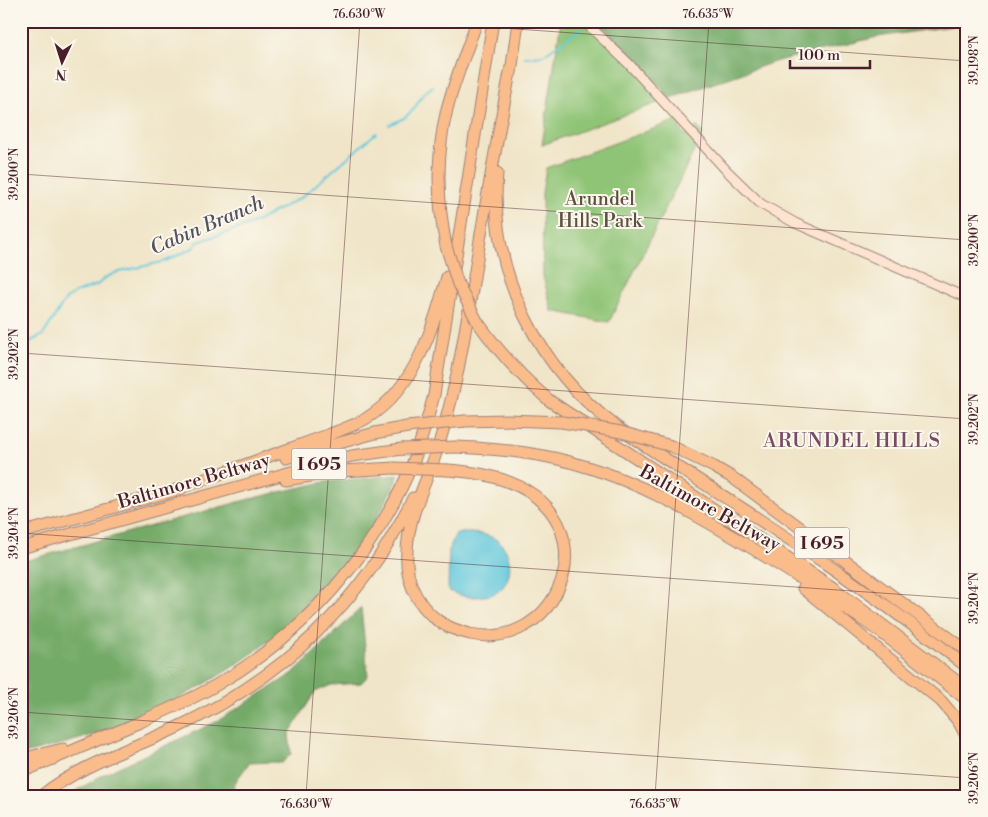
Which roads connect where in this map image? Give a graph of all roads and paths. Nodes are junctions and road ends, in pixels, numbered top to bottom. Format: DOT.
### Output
graph roads {
  1 [pos="477,21"];
  2 [pos="493,21"];
  3 [pos="518,21"];
  4 [pos="584,21"];
  5 [pos="511,67"];
  6 [pos="460,222"];
  7 [pos="967,298"];
  8 [pos="451,400"];
  9 [pos="175,490"];
  10 [pos="155,510"];
  11 [pos="100,511"];
  12 [pos="710,523"];
  13 [pos="21,527"];
  14 [pos="21,533"];
  15 [pos="21,548"];
  16 [pos="902,602"];
  17 [pos="967,645"];
  18 [pos="967,651"];
  19 [pos="967,667"];
  20 [pos="967,689"];
  21 [pos="967,700"];
  22 [pos="142,721"];
  23 [pos="967,737"];
  24 [pos="21,759"];
  25 [pos="21,772"];
  26 [pos="41,796"];
  1 -- 20 [label="highway, bridge"];
  2 -- 6 [label="highway"];
  3 -- 5 [label="highway"];
  4 -- 7 [label="main road"];
  5 -- 8 [label="highway"];
  5 -- 19 [label="highway"];
  6 -- 9 [label="highway"];
  6 -- 22 [label="highway"];
  8 -- 10 [label="highway, bridge"];
  8 -- 26 [label="highway"];
  9 -- 11 [label="highway, Baltimore Beltway / I 695"];
  9 -- 16 [label="highway, Baltimore Beltway / I 695, bridge"];
  10 -- 12 [label="highway, Baltimore Beltway / I 695, bridge"];
  10 -- 15 [label="highway, Baltimore Beltway / I 695"];
  11 -- 13 [label="highway"];
  11 -- 14 [label="highway, Baltimore Beltway / I 695"];
  12 -- 21 [label="highway, Baltimore Beltway / I 695"];
  12 -- 23 [label="highway"];
  16 -- 17 [label="highway"];
  16 -- 18 [label="highway, Baltimore Beltway / I 695"];
  22 -- 24 [label="highway"];
  22 -- 25 [label="highway"];
}
